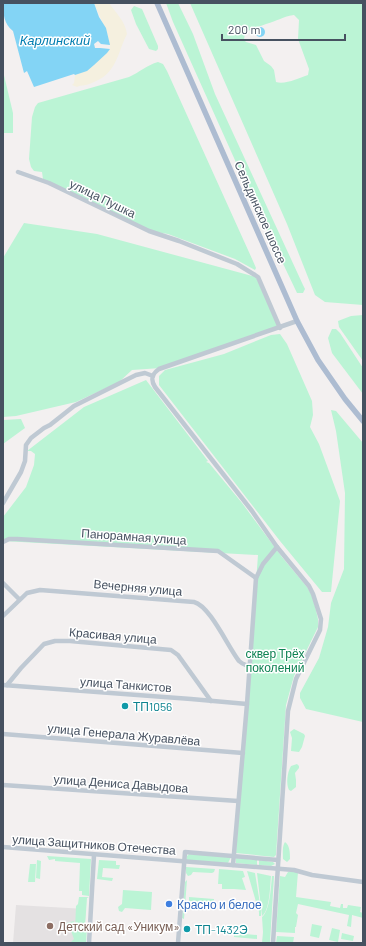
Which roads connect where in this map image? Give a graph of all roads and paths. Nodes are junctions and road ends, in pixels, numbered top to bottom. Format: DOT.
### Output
graph roads {
  1 [pos="157,3"];
  2 [pos="18,172"];
  3 [pos="297,321"];
  4 [pos="280,328"];
  5 [pos="153,376"];
  6 [pos="363,421"];
  7 [pos="3,503"];
  8 [pos="3,542"];
  9 [pos="277,547"];
  10 [pos="256,578"];
  11 [pos="3,583"];
  12 [pos="19,599"];
  13 [pos="3,616"];
  14 [pos="250,667"];
  15 [pos="5,685"];
  16 [pos="212,701"];
  17 [pos="247,704"];
  18 [pos="3,734"];
  19 [pos="243,753"];
  20 [pos="3,784"];
  21 [pos="238,801"];
  22 [pos="3,847"];
  23 [pos="94,855"];
  24 [pos="233,855"];
  25 [pos="278,860"];
  26 [pos="184,861"];
  27 [pos="232,865"];
  28 [pos="277,869"];
  29 [pos="363,882"];
  30 [pos="88,943"];
  31 [pos="178,943"];
  32 [pos="273,943"];
  1 -- 3 [label="main road, Сельдинское шоссе"];
  2 -- 4 [label="street, улица Пушка"];
  3 -- 4 [label="street"];
  3 -- 6 [label="main road, Сельдинское шоссе"];
  4 -- 5 [label="street"];
  5 -- 7 [label="street"];
  5 -- 9 [label="street"];
  8 -- 10 [label="street, Панорамная улица"];
  9 -- 10 [label="street"];
  9 -- 25 [label="street"];
  10 -- 14 [label="street"];
  11 -- 12 [label="street"];
  12 -- 13 [label="street, Вечерняя улица"];
  12 -- 14 [label="street, Вечерняя улица"];
  14 -- 17 [label="street"];
  15 -- 16 [label="street, улица Танкистов"];
  15 -- 16 [label="street, Красивая улица"];
  16 -- 17 [label="street, улица Танкистов"];
  17 -- 19 [label="street"];
  18 -- 19 [label="street, улица Генерала Журавлёва"];
  19 -- 21 [label="street"];
  20 -- 21 [label="street, улица Дениса Давыдова"];
  21 -- 24 [label="street"];
  22 -- 23 [label="street, улица Защитников Отечества"];
  23 -- 26 [label="street, улица Защитников Отечества"];
  23 -- 30 [label="street"];
  24 -- 25 [label="street, улица Защитников Отечества"];
  24 -- 26 [label="street, улица Защитников Отечества"];
  24 -- 27 [label="street"];
  25 -- 28 [label="street"];
  26 -- 27 [label="street, улица Защитников Отечества"];
  26 -- 31 [label="street"];
  27 -- 28 [label="street, улица Защитников Отечества"];
  28 -- 29 [label="street, улица Защитников Отечества"];
  28 -- 32 [label="street"];
}
